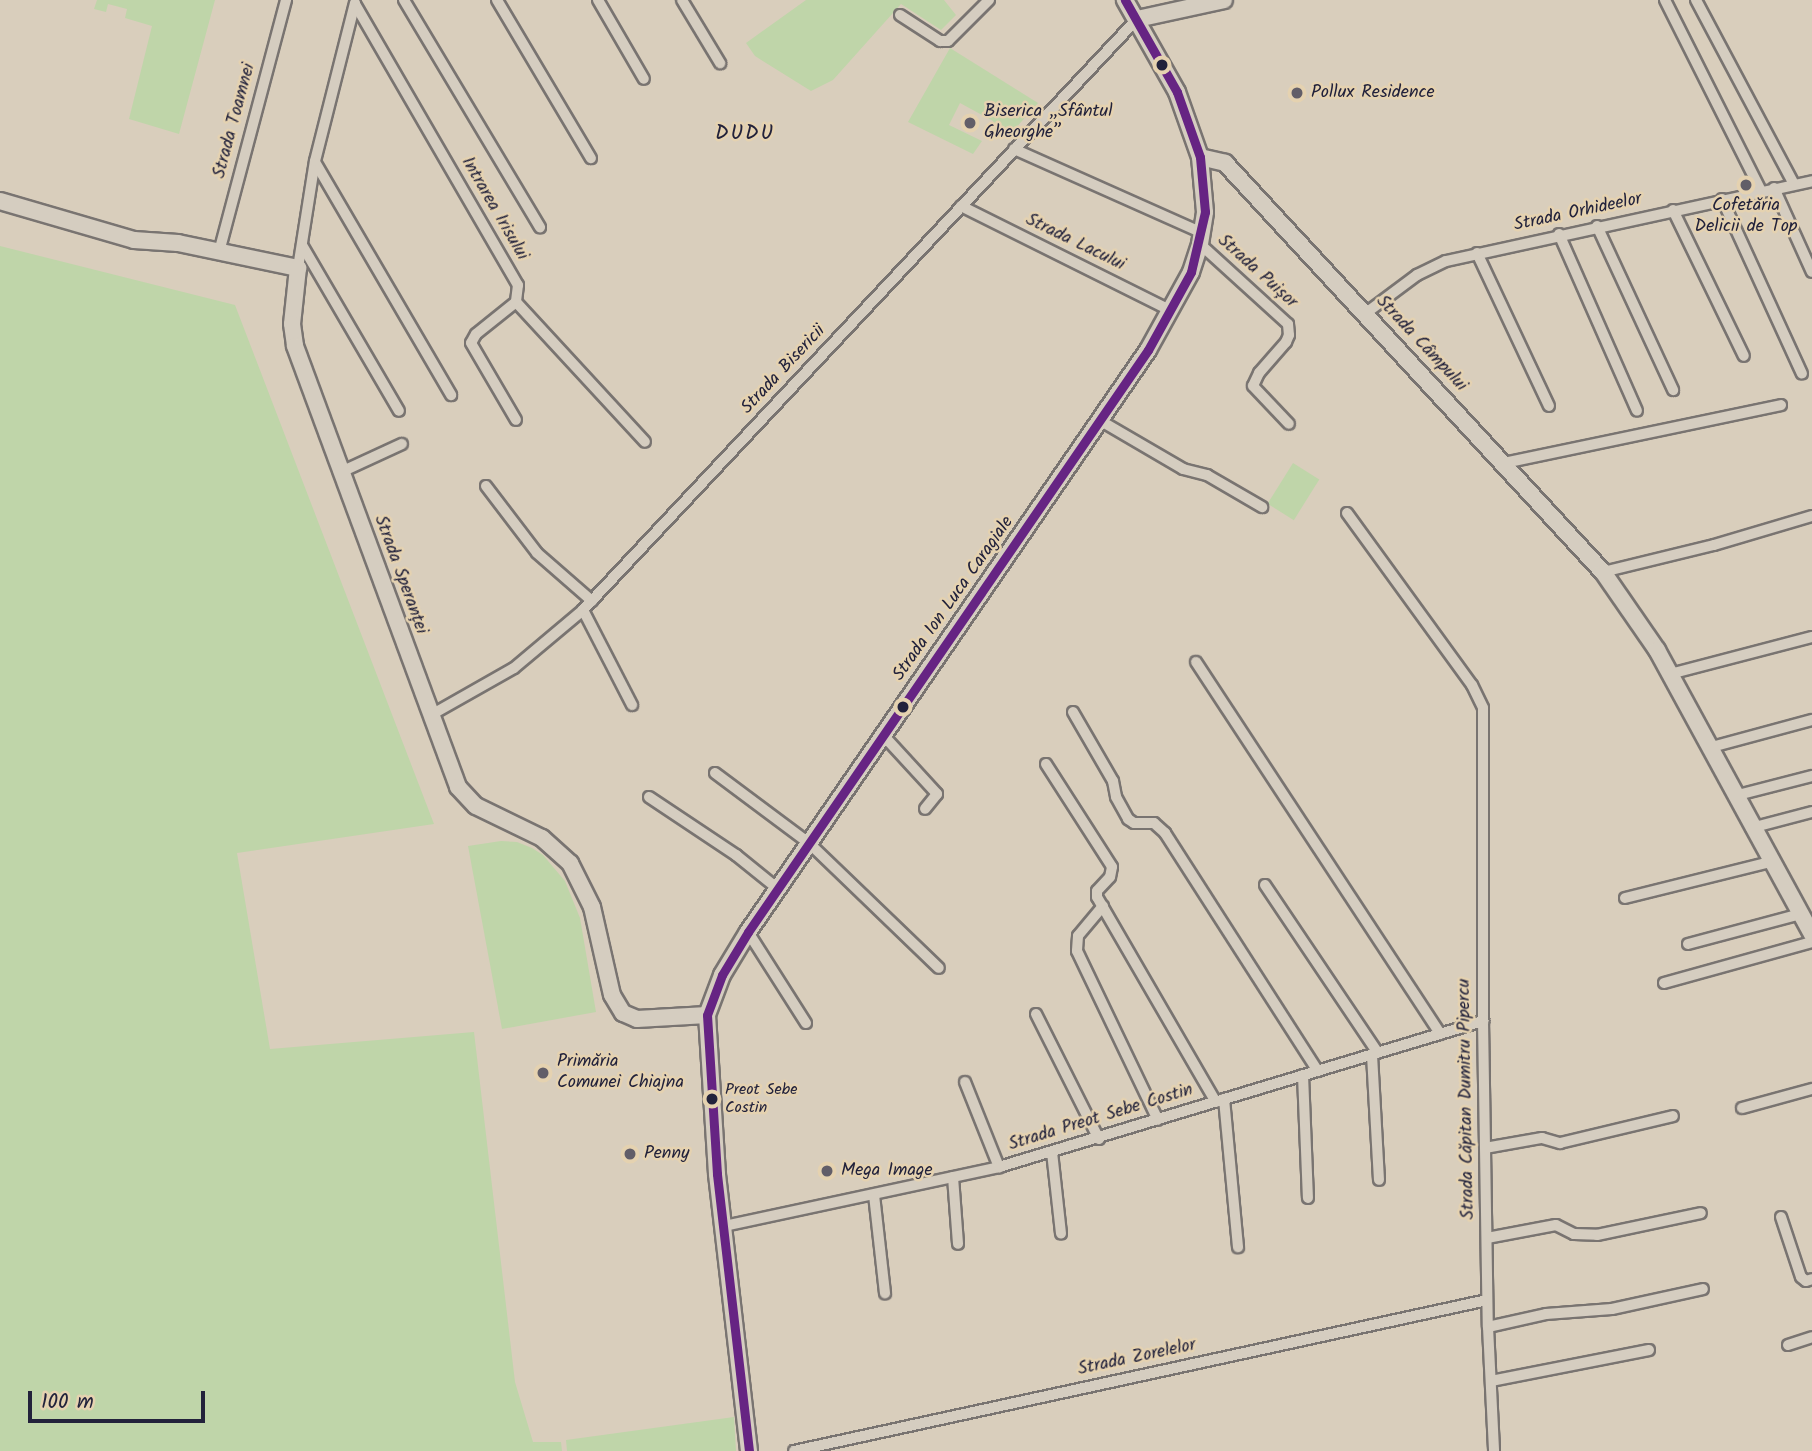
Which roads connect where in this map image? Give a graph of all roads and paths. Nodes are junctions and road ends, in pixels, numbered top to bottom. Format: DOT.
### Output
graph roads {
  1 [pos="286,0"];
  2 [pos="404,0"];
  3 [pos="497,0"];
  4 [pos="598,0"];
  5 [pos="682,0"];
  6 [pos="989,0"];
  7 [pos="1125,0"];
  8 [pos="1224,0"];
  9 [pos="1696,0"];
  10 [pos="355,2"];
  11 [pos="1665,2"];
  12 [pos="900,15"];
  13 [pos="1141,18"];
  14 [pos="720,63"];
  15 [pos="644,79"];
  16 [pos="1014,149"];
  17 [pos="1200,157"];
  18 [pos="592,158"];
  19 [pos="315,161"];
  20 [pos="1812,181"];
  21 [pos="1794,184"];
  22 [pos="1774,188"];
  23 [pos="1761,191"];
  24 [pos="1722,199"];
  25 [pos="0,201"];
  26 [pos="961,206"];
  27 [pos="1673,210"];
  28 [pos="1597,226"];
  29 [pos="540,227"];
  30 [pos="1559,234"];
  31 [pos="1202,239"];
  32 [pos="302,245"];
  33 [pos="219,252"];
  34 [pos="1478,254"];
  35 [pos="298,268"];
  36 [pos="1812,272"];
  37 [pos="516,302"];
  38 [pos="1172,311"];
  39 [pos="1366,313"];
  40 [pos="1744,356"];
  41 [pos="1802,374"];
  42 [pos="1673,390"];
  43 [pos="451,395"];
  44 [pos="1781,405"];
  45 [pos="1549,406"];
  46 [pos="399,411"];
  47 [pos="1637,411"];
  48 [pos="516,420"];
  49 [pos="1101,421"];
  50 [pos="1289,424"];
  51 [pos="645,442"];
  52 [pos="402,444"];
  53 [pos="1504,463"];
  54 [pos="341,471"];
  55 [pos="486,486"];
  56 [pos="1262,508"];
  57 [pos="1347,513"];
  58 [pos="1812,516"];
  59 [pos="1603,572"];
  60 [pos="592,601"];
  61 [pos="583,610"];
  62 [pos="1812,636"];
  63 [pos="1196,662"];
  64 [pos="1670,674"];
  65 [pos="632,705"];
  66 [pos="1073,712"];
  67 [pos="431,715"];
  68 [pos="1812,720"];
  69 [pos="883,735"];
  70 [pos="1708,748"];
  71 [pos="1046,764"];
  72 [pos="715,773"];
  73 [pos="1812,776"];
  74 [pos="1734,796"];
  75 [pos="649,797"];
  76 [pos="925,809"];
  77 [pos="1812,812"];
  78 [pos="1751,828"];
  79 [pos="809,843"];
  80 [pos="1770,862"];
  81 [pos="1265,885"];
  82 [pos="778,888"];
  83 [pos="1625,898"];
  84 [pos="1103,906"];
  85 [pos="1801,914"];
  86 [pos="748,932"];
  87 [pos="1812,934"];
  88 [pos="1812,942"];
  89 [pos="1688,944"];
  90 [pos="939,968"];
  91 [pos="1664,983"];
  92 [pos="1036,1014"];
  93 [pos="707,1015"];
  94 [pos="1483,1021"];
  95 [pos="806,1023"];
  96 [pos="1440,1034"];
  97 [pos="1375,1054"];
  98 [pos="1318,1071"];
  99 [pos="1303,1075"];
  100 [pos="965,1082"];
  101 [pos="1812,1089"];
  102 [pos="1220,1101"];
  103 [pos="1742,1108"];
  104 [pos="1673,1116"];
  105 [pos="1158,1120"];
  106 [pos="1100,1139"];
  107 [pos="1485,1148"];
  108 [pos="1052,1152"];
  109 [pos="999,1167"];
  110 [pos="953,1177"];
  111 [pos="1379,1180"];
  112 [pos="874,1195"];
  113 [pos="1308,1198"];
  114 [pos="1701,1213"];
  115 [pos="1781,1217"];
  116 [pos="723,1226"];
  117 [pos="1061,1234"];
  118 [pos="1487,1238"];
  119 [pos="958,1244"];
  120 [pos="1238,1247"];
  121 [pos="1812,1279"];
  122 [pos="1703,1289"];
  123 [pos="885,1293"];
  124 [pos="1487,1300"];
  125 [pos="1488,1327"];
  126 [pos="1812,1337"];
  127 [pos="1788,1345"];
  128 [pos="1648,1350"];
  129 [pos="1491,1381"];
  130 [pos="748,1451"];
  131 [pos="794,1451"];
  132 [pos="1494,1451"];
  1 -- 33 [label="street, Strada Toamnei"];
  2 -- 29 [label="street"];
  3 -- 18 [label="street"];
  4 -- 15 [label="street"];
  5 -- 14 [label="street"];
  6 -- 12 [label="street"];
  7 -- 13 [label="street, Strada Ion Luca Caragiale"];
  8 -- 13 [label="street"];
  9 -- 21 [label="street"];
  10 -- 19 [label="street, Strada Speranței"];
  10 -- 37 [label="street, Intrarea Irisului"];
  11 -- 23 [label="street"];
  13 -- 16 [label="street, Strada Bisericii"];
  13 -- 17 [label="street, Strada Ion Luca Caragiale"];
  16 -- 26 [label="street, Strada Bisericii"];
  16 -- 31 [label="street, Strada Puișor"];
  17 -- 31 [label="street, Strada Ion Luca Caragiale"];
  17 -- 39 [label="street, Strada Câmpului"];
  19 -- 32 [label="street, Strada Speranței"];
  19 -- 43 [label="street"];
  20 -- 21 [label="street, Strada Orhideelor"];
  21 -- 22 [label="street, Strada Orhideelor"];
  22 -- 23 [label="street, Strada Orhideelor"];
  22 -- 36 [label="street"];
  23 -- 24 [label="street, Strada Orhideelor"];
  24 -- 27 [label="street, Strada Orhideelor"];
  24 -- 41 [label="street"];
  25 -- 33 [label="street"];
  26 -- 38 [label="street, Strada Lacului"];
  26 -- 60 [label="street, Strada Bisericii"];
  27 -- 28 [label="street, Strada Orhideelor"];
  27 -- 40 [label="street"];
  28 -- 30 [label="street, Strada Orhideelor"];
  28 -- 42 [label="street"];
  30 -- 34 [label="street, Strada Orhideelor"];
  30 -- 47 [label="street"];
  31 -- 38 [label="street, Strada Ion Luca Caragiale"];
  31 -- 50 [label="street, Strada Puișor"];
  32 -- 35 [label="street, Strada Speranței"];
  32 -- 46 [label="street"];
  33 -- 35 [label="street"];
  34 -- 39 [label="street, Strada Orhideelor"];
  34 -- 45 [label="street"];
  35 -- 54 [label="street, Strada Speranței"];
  37 -- 48 [label="street"];
  37 -- 51 [label="street"];
  38 -- 49 [label="street, Strada Ion Luca Caragiale"];
  39 -- 53 [label="street, Strada Câmpului"];
  44 -- 53 [label="street"];
  49 -- 56 [label="street"];
  49 -- 69 [label="street, Strada Ion Luca Caragiale"];
  52 -- 54 [label="street"];
  53 -- 59 [label="street, Strada Câmpului"];
  54 -- 67 [label="street, Strada Speranței"];
  55 -- 60 [label="street"];
  57 -- 94 [label="street, Strada Căpitan Dumitru Pipercu"];
  58 -- 59 [label="street"];
  59 -- 64 [label="street, Strada Câmpului"];
  60 -- 61 [label="street, Strada Bisericii"];
  61 -- 65 [label="street"];
  61 -- 67 [label="street, Strada Bisericii"];
  62 -- 64 [label="street"];
  63 -- 96 [label="street"];
  64 -- 70 [label="street, Strada Câmpului"];
  66 -- 98 [label="street"];
  67 -- 93 [label="street, Strada Speranței"];
  68 -- 70 [label="street"];
  69 -- 76 [label="street"];
  69 -- 79 [label="street, Strada Ion Luca Caragiale"];
  70 -- 74 [label="street, Strada Câmpului"];
  71 -- 84 [label="street"];
  72 -- 79 [label="street"];
  73 -- 74 [label="street"];
  74 -- 78 [label="street, Strada Câmpului"];
  75 -- 82 [label="street"];
  77 -- 78 [label="street"];
  78 -- 80 [label="street, Strada Câmpului"];
  79 -- 82 [label="street, Strada Ion Luca Caragiale"];
  79 -- 90 [label="street"];
  80 -- 83 [label="street"];
  80 -- 85 [label="street, Strada Câmpului"];
  81 -- 97 [label="street"];
  82 -- 86 [label="street, Strada Ion Luca Caragiale"];
  84 -- 102 [label="street"];
  84 -- 105 [label="street"];
  85 -- 87 [label="street, Strada Câmpului"];
  85 -- 89 [label="street"];
  86 -- 93 [label="street, Strada Ion Luca Caragiale"];
  86 -- 95 [label="street"];
  88 -- 91 [label="street"];
  92 -- 106 [label="street"];
  93 -- 116 [label="street, Strada Ion Luca Caragiale"];
  94 -- 96 [label="street, Strada Preot Sebe Costin"];
  94 -- 107 [label="street, Strada Căpitan Dumitru Pipercu"];
  96 -- 97 [label="street, Strada Preot Sebe Costin"];
  97 -- 98 [label="street, Strada Preot Sebe Costin"];
  97 -- 111 [label="street"];
  98 -- 99 [label="street, Strada Preot Sebe Costin"];
  99 -- 102 [label="street, Strada Preot Sebe Costin"];
  99 -- 113 [label="street"];
  100 -- 109 [label="street"];
  101 -- 103 [label="street"];
  102 -- 105 [label="street, Strada Preot Sebe Costin"];
  102 -- 120 [label="street"];
  104 -- 107 [label="street"];
  105 -- 106 [label="street, Strada Preot Sebe Costin"];
  106 -- 108 [label="street, Strada Preot Sebe Costin"];
  107 -- 118 [label="street, Strada Căpitan Dumitru Pipercu"];
  108 -- 109 [label="street, Strada Preot Sebe Costin"];
  108 -- 117 [label="street"];
  109 -- 110 [label="street, Strada Preot Sebe Costin"];
  110 -- 112 [label="street, Strada Preot Sebe Costin"];
  110 -- 119 [label="street"];
  112 -- 116 [label="street, Strada Preot Sebe Costin"];
  112 -- 123 [label="street"];
  114 -- 118 [label="street"];
  115 -- 121 [label="street"];
  116 -- 130 [label="street, Strada Ion Luca Caragiale"];
  118 -- 124 [label="street, Strada Căpitan Dumitru Pipercu"];
  122 -- 125 [label="street"];
  124 -- 125 [label="street, Strada Căpitan Dumitru Pipercu"];
  124 -- 131 [label="street, Strada Zorelelor"];
  125 -- 129 [label="street, Strada Căpitan Dumitru Pipercu"];
  126 -- 127 [label="street"];
  128 -- 129 [label="street"];
  129 -- 132 [label="street, Strada Căpitan Dumitru Pipercu"];
}
